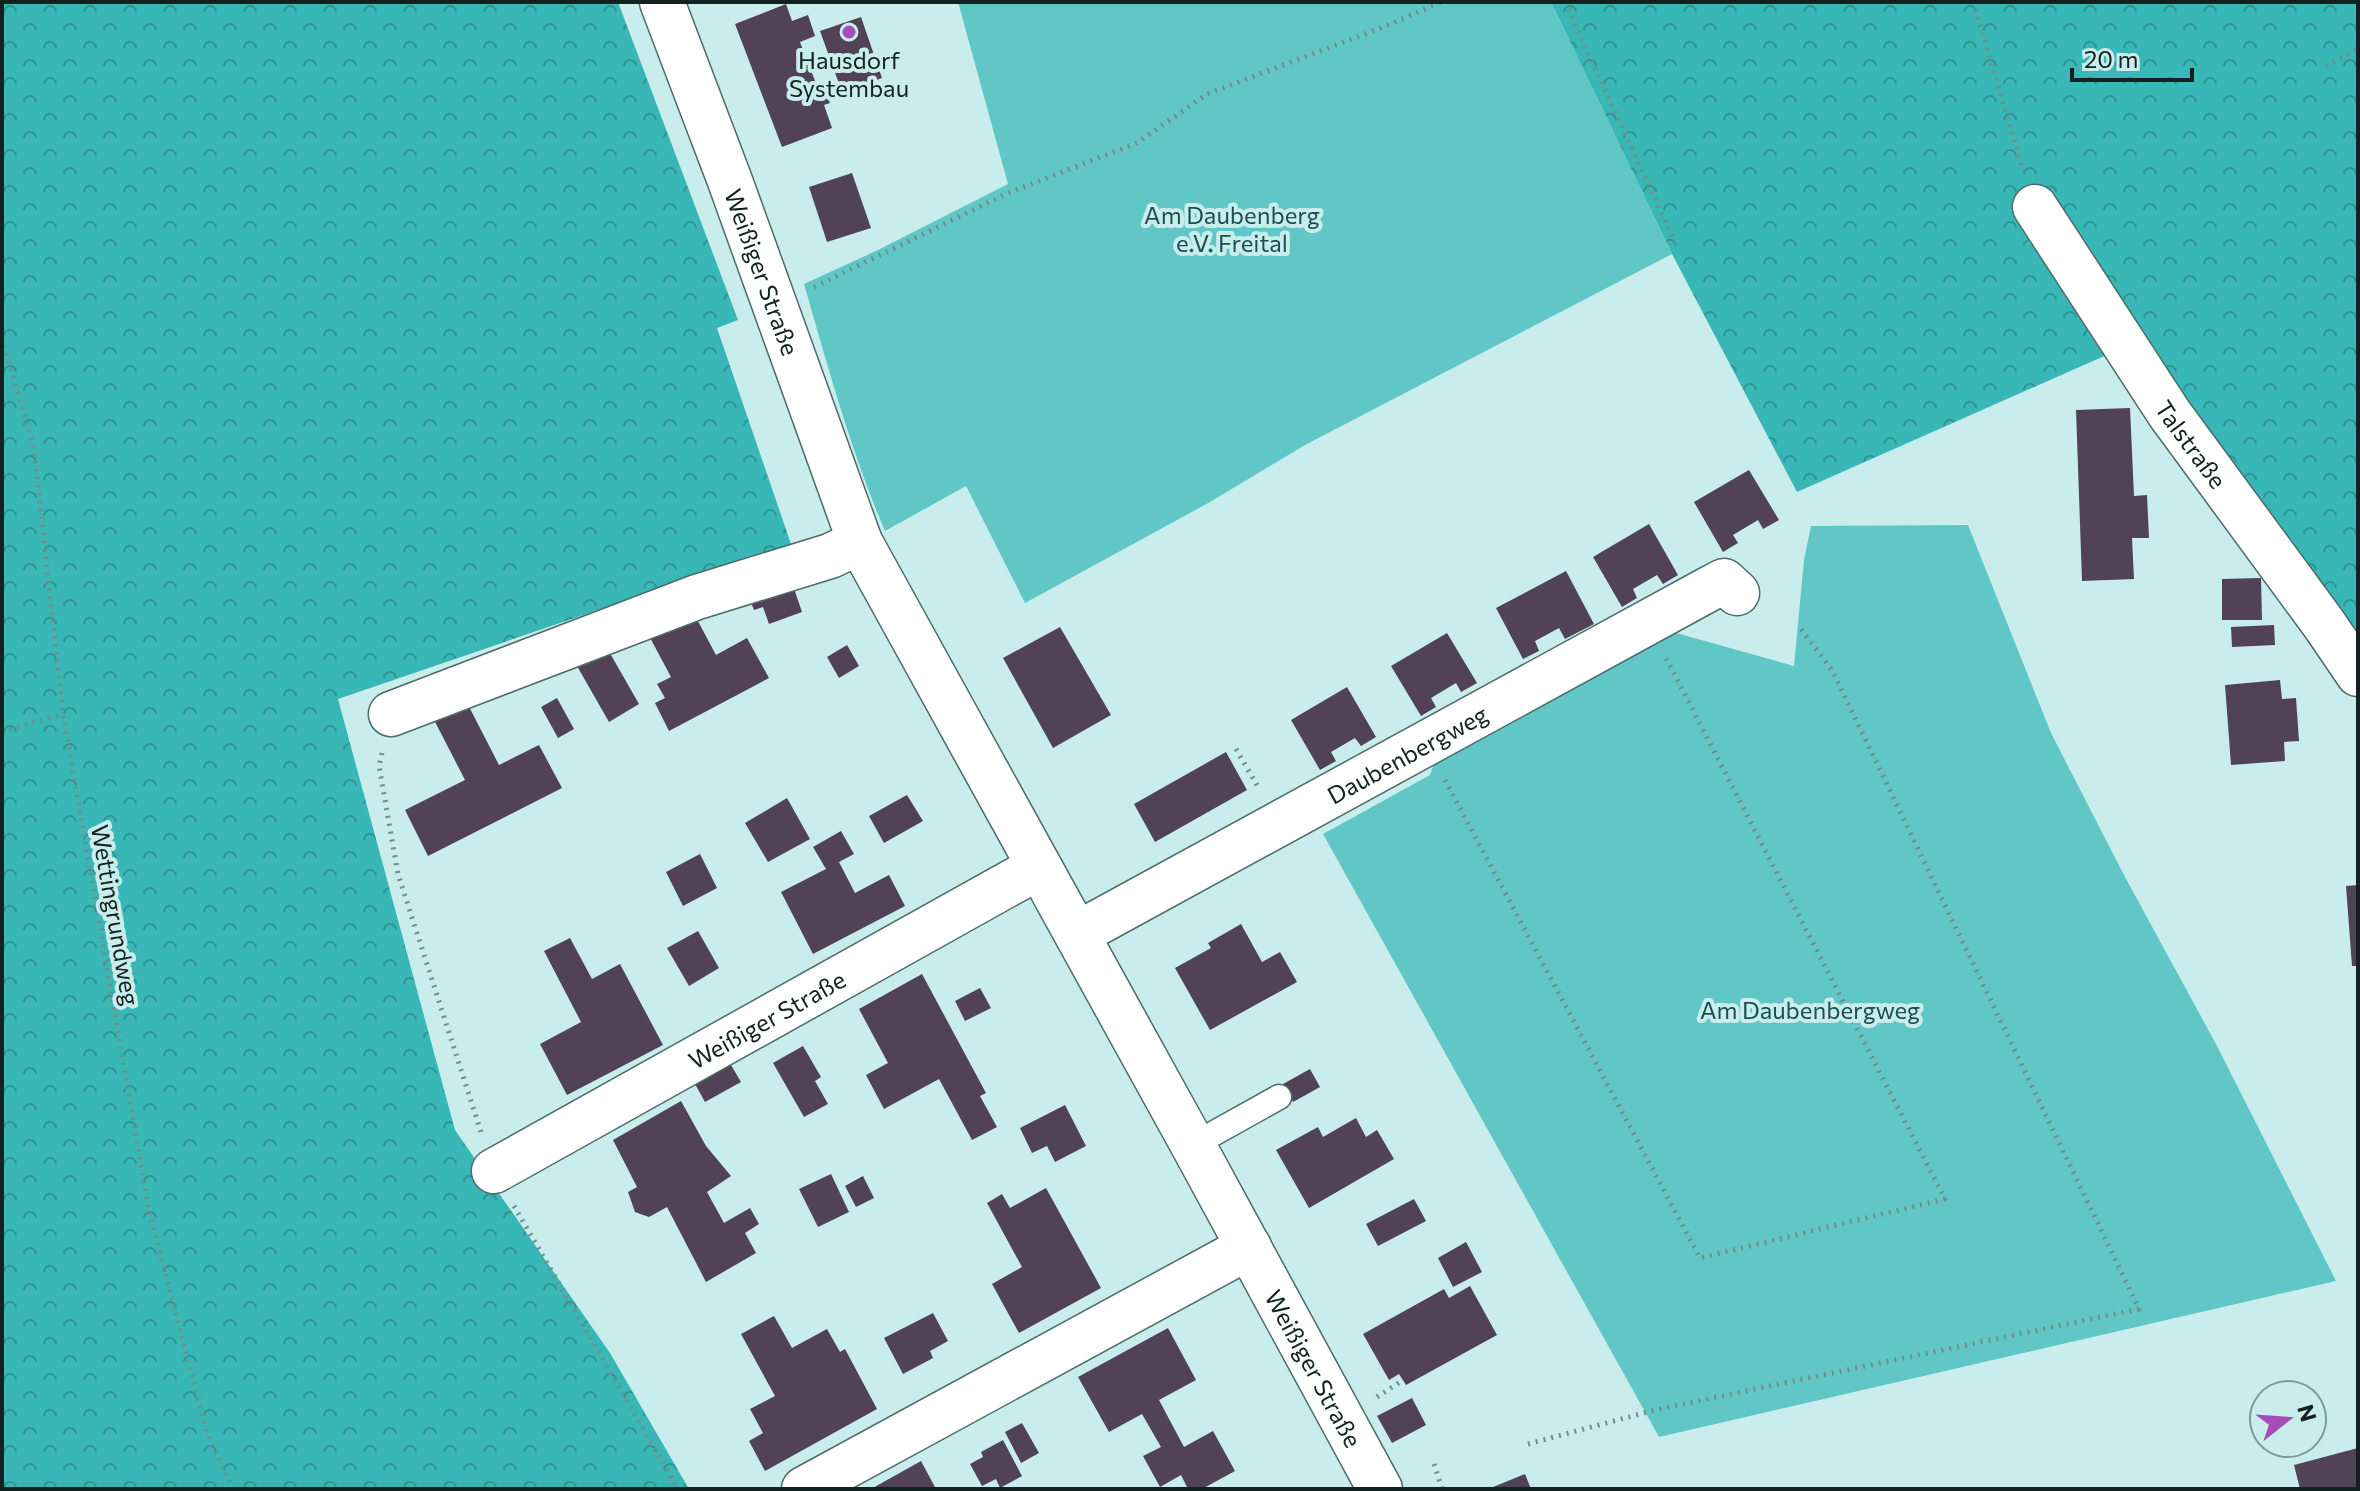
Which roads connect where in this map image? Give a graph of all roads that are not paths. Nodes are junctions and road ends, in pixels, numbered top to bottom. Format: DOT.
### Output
graph roads {
  1 [pos="662,2"];
  2 [pos="2035,207"];
  3 [pos="860,542"];
  4 [pos="1737,593"];
  5 [pos="2358,674"];
  6 [pos="391,714"];
  7 [pos="1039,867"];
  8 [pos="1077,934"];
  9 [pos="1279,1097"];
  10 [pos="1193,1145"];
  11 [pos="494,1171"];
  12 [pos="1249,1247"];
  13 [pos="804,1489"];
  14 [pos="1380,1489"];
  1 -- 3 [label="street, Weißiger Straße"];
  2 -- 5 [label="street, Talstraße"];
  3 -- 6 [label="street"];
  3 -- 7 [label="street, Weißiger Straße"];
  4 -- 8 [label="street, Daubenbergweg"];
  7 -- 8 [label="street, Weißiger Straße"];
  7 -- 11 [label="street, Weißiger Straße"];
  8 -- 10 [label="street, Weißiger Straße"];
  9 -- 10 [label="lane"];
  10 -- 12 [label="street, Weißiger Straße"];
  12 -- 13 [label="street"];
  12 -- 14 [label="street, Weißiger Straße"];
}
